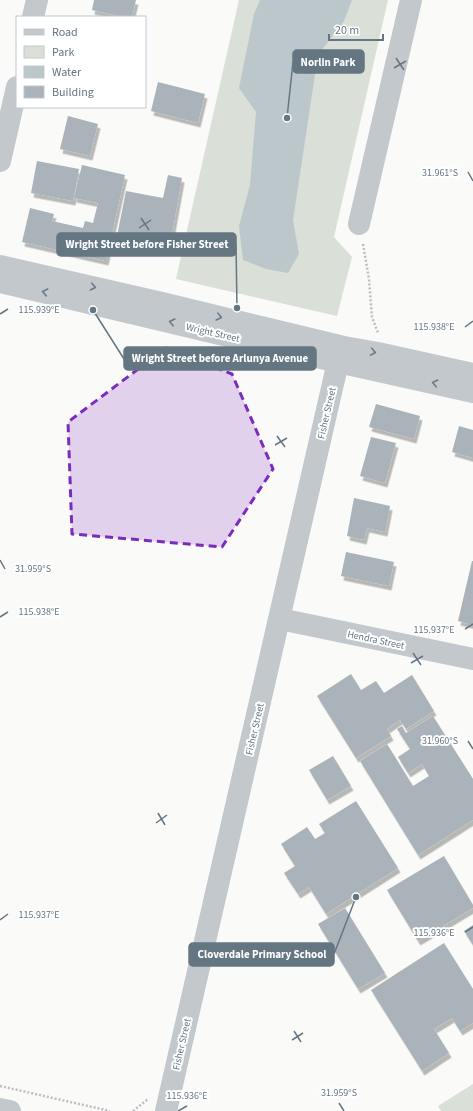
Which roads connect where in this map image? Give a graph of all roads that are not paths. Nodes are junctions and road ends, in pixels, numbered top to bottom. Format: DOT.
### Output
graph roads {
  1 [pos="37,0"];
  2 [pos="411,0"];
  3 [pos="33,16"];
  4 [pos="16,91"];
  5 [pos="0,161"];
  6 [pos="359,224"];
  7 [pos="0,266"];
  8 [pos="0,282"];
  9 [pos="341,354"];
  10 [pos="473,374"];
  11 [pos="473,392"];
  12 [pos="280,619"];
  13 [pos="473,659"];
  14 [pos="0,1109"];
  15 [pos="10,1111"];
  16 [pos="166,1111"];
  1 -- 3 [label="street"];
  2 -- 6 [label="street"];
  4 -- 5 [label="street"];
  7 -- 9 [label="street, Wright Street, one-way"];
  9 -- 8 [label="street, Wright Street, one-way"];
  9 -- 10 [label="street, Wright Street, one-way"];
  11 -- 9 [label="street, Wright Street, one-way"];
  9 -- 12 [label="street, Fisher Street"];
  12 -- 13 [label="street, Hendra Street"];
  12 -- 16 [label="street, Fisher Street"];
  14 -- 15 [label="street"];
}
